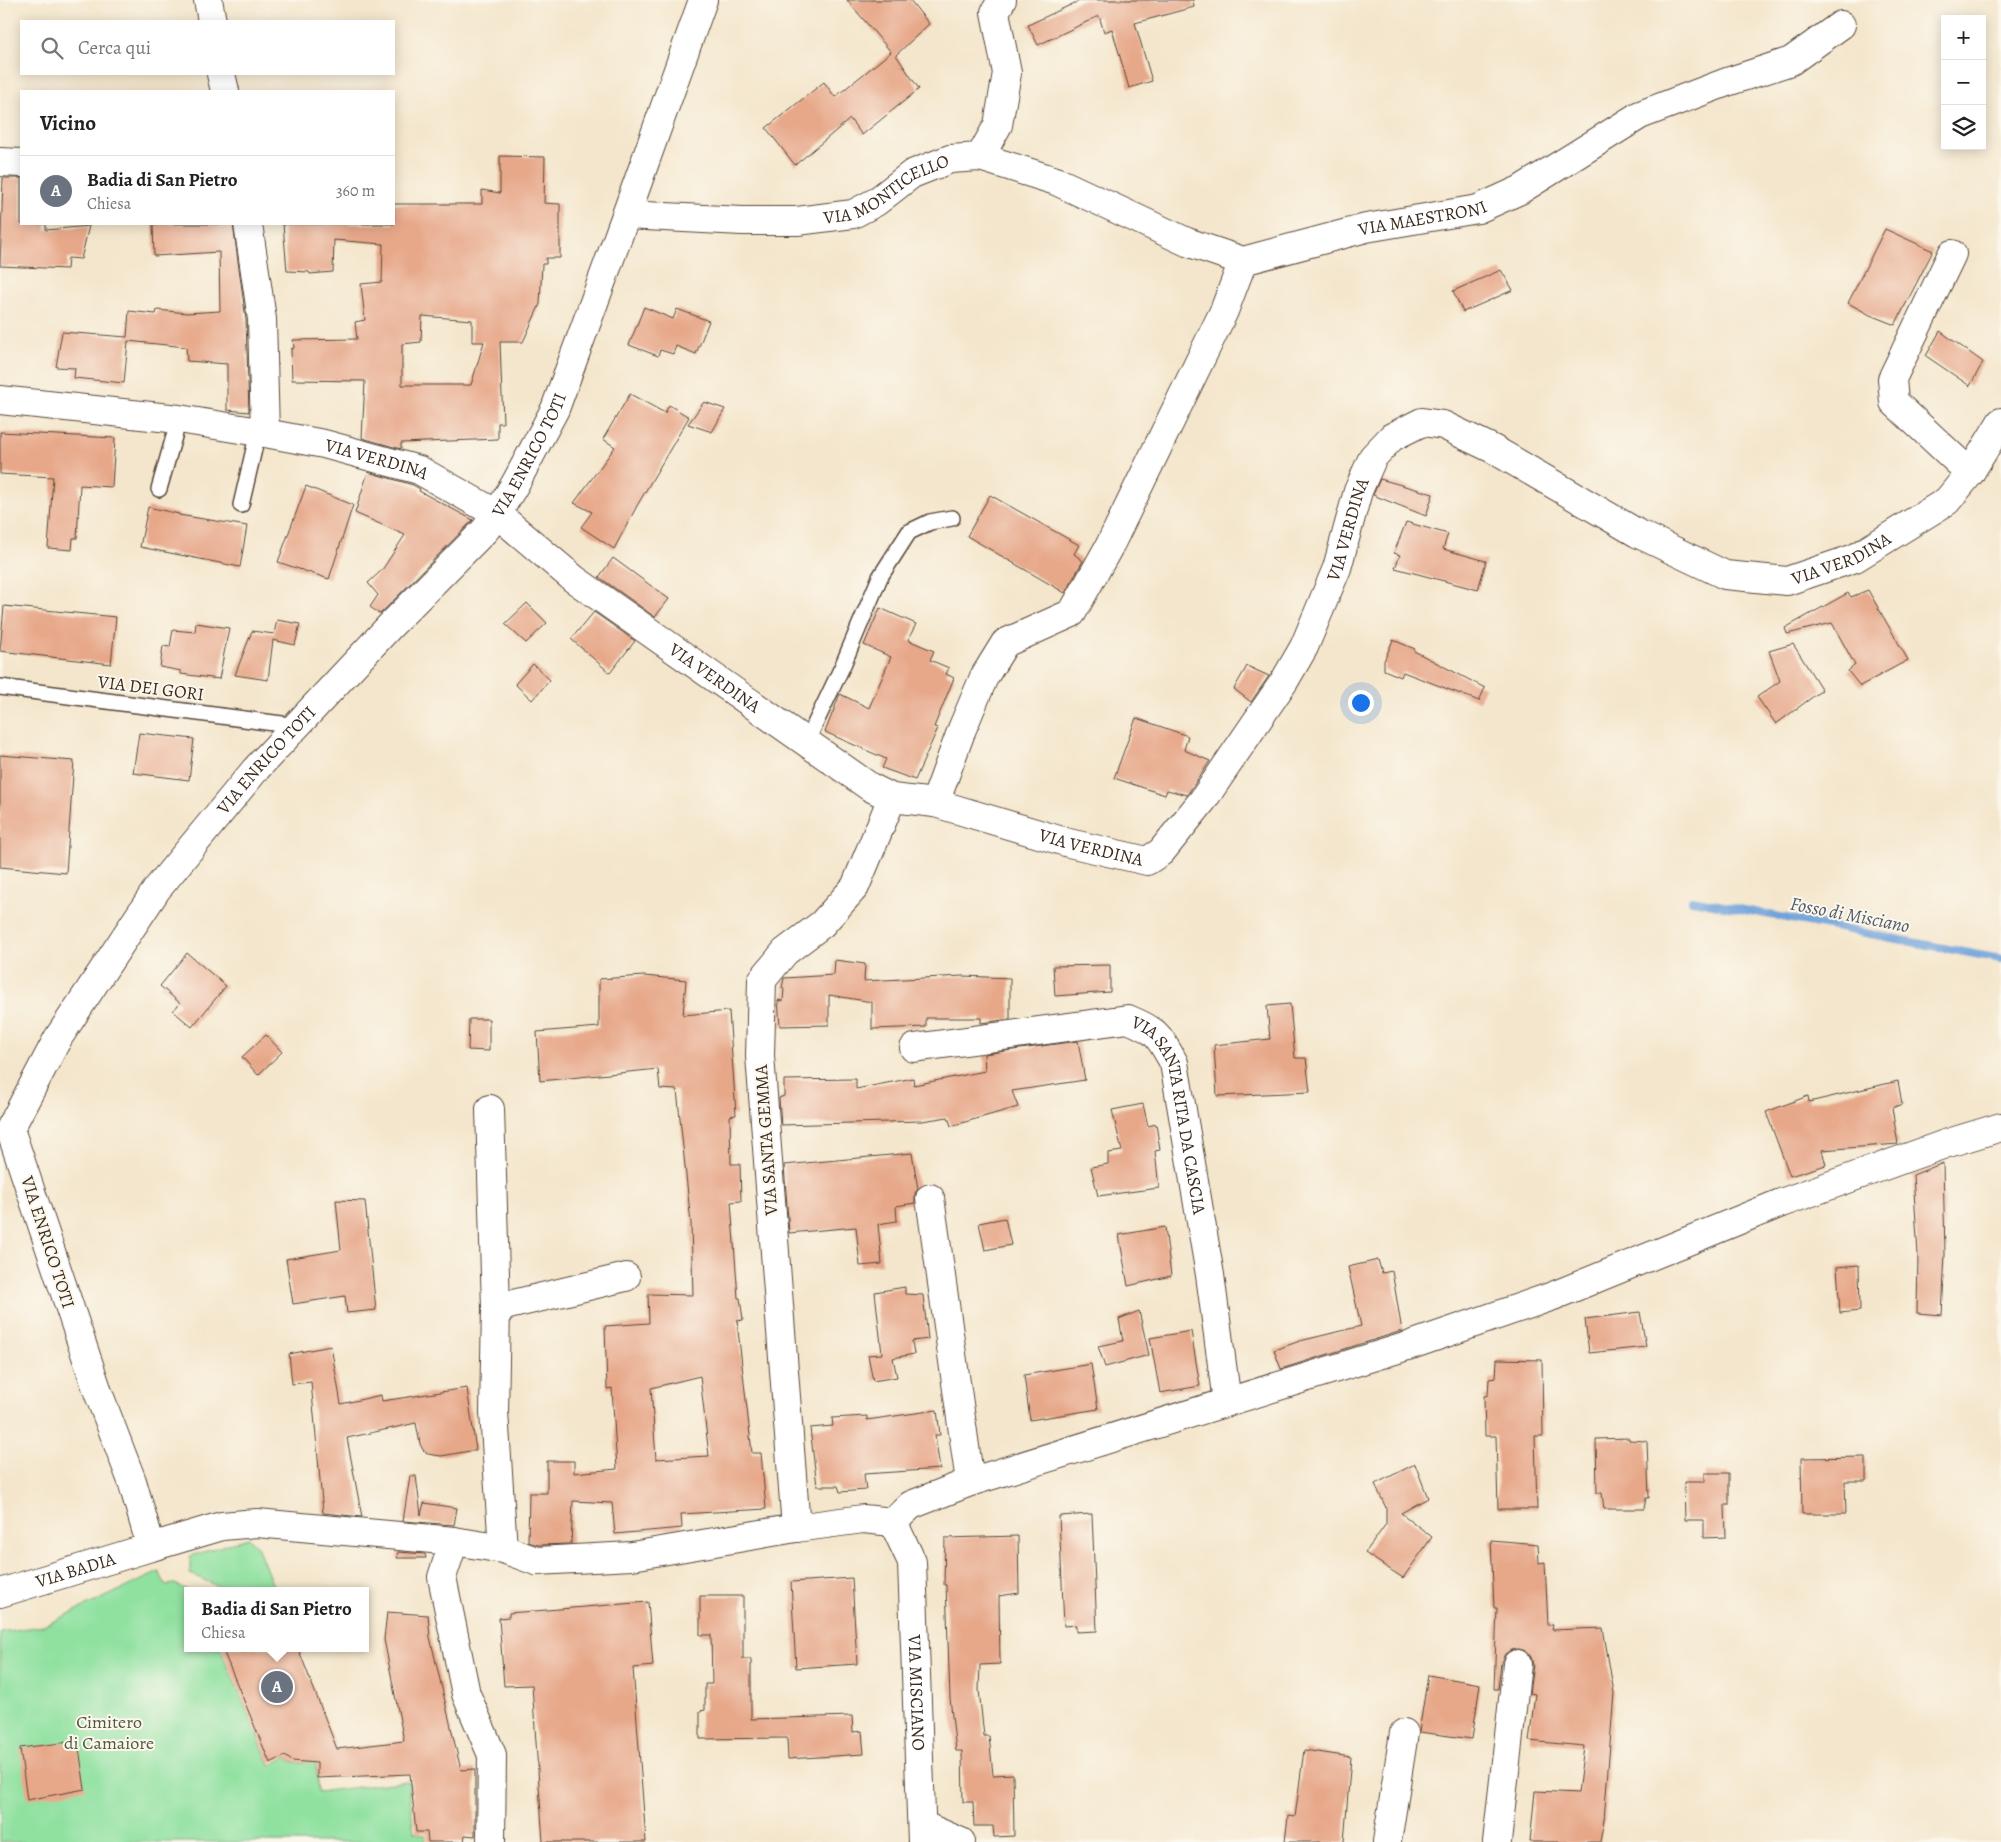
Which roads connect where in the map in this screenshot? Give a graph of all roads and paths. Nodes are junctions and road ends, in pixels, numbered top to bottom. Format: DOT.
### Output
graph roads {
  1 [pos="208,0"];
  2 [pos="703,0"];
  3 [pos="1002,0"];
  4 [pos="212,20"];
  5 [pos="1841,25"];
  6 [pos="221,75"];
  7 [pos="225,90"];
  8 [pos="980,157"];
  9 [pos="0,162"];
  10 [pos="20,163"];
  11 [pos="626,215"];
  12 [pos="248,225"];
  13 [pos="1952,254"];
  14 [pos="1243,260"];
  15 [pos="0,400"];
  16 [pos="179,419"];
  17 [pos="2001,422"];
  18 [pos="262,433"];
  19 [pos="1970,474"];
  20 [pos="159,489"];
  21 [pos="241,505"];
  22 [pos="497,514"];
  23 [pos="952,518"];
  24 [pos="0,687"];
  25 [pos="297,726"];
  26 [pos="806,743"];
  27 [pos="892,798"];
  28 [pos="935,803"];
  29 [pos="914,1048"];
  30 [pos="490,1109"];
  31 [pos="5,1126"];
  32 [pos="2001,1127"];
  33 [pos="930,1198"];
  34 [pos="626,1277"];
  35 [pos="496,1308"];
  36 [pos="1227,1402"];
  37 [pos="970,1482"];
  38 [pos="893,1522"];
  39 [pos="796,1528"];
  40 [pos="454,1541"];
  41 [pos="151,1547"];
  42 [pos="503,1549"];
  43 [pos="0,1592"];
  44 [pos="1517,1664"];
  45 [pos="1404,1733"];
  46 [pos="922,1833"];
  47 [pos="491,1842"];
  48 [pos="961,1842"];
  49 [pos="1387,1842"];
  50 [pos="1497,1842"];
  1 -- 4 [label="street"];
  2 -- 11 [label="street, VIA ENRICO TOTI"];
  3 -- 8 [label="street"];
  5 -- 14 [label="street, VIA MAESTRONI"];
  6 -- 7 [label="street"];
  8 -- 11 [label="street, VIA MONTICELLO"];
  8 -- 14 [label="street"];
  9 -- 10 [label="street"];
  11 -- 22 [label="street, VIA ENRICO TOTI"];
  12 -- 18 [label="street"];
  13 -- 19 [label="street"];
  14 -- 28 [label="street"];
  15 -- 16 [label="street, VIA VERDINA"];
  16 -- 18 [label="street, VIA VERDINA"];
  16 -- 20 [label="lane"];
  17 -- 19 [label="street, VIA VERDINA"];
  18 -- 21 [label="lane"];
  18 -- 22 [label="street, VIA VERDINA"];
  19 -- 28 [label="street, VIA VERDINA"];
  22 -- 25 [label="street, VIA ENRICO TOTI"];
  22 -- 26 [label="street, VIA VERDINA"];
  23 -- 26 [label="lane"];
  24 -- 25 [label="lane, VIA DEI GORI"];
  25 -- 31 [label="street, VIA ENRICO TOTI"];
  26 -- 27 [label="street, VIA VERDINA"];
  27 -- 28 [label="street, VIA VERDINA"];
  27 -- 39 [label="street, VIA SANTA GEMMA"];
  29 -- 36 [label="street, VIA SANTA RITA DA CASCIA"];
  30 -- 35 [label="street"];
  31 -- 41 [label="street, VIA ENRICO TOTI"];
  32 -- 36 [label="street"];
  33 -- 37 [label="street"];
  34 -- 35 [label="street"];
  35 -- 42 [label="street"];
  36 -- 37 [label="street"];
  37 -- 38 [label="street"];
  38 -- 39 [label="street, VIA BADIA"];
  38 -- 46 [label="street, VIA MISCIANO"];
  39 -- 42 [label="street, VIA BADIA"];
  40 -- 41 [label="street, VIA BADIA"];
  40 -- 42 [label="street, VIA BADIA"];
  40 -- 47 [label="street"];
  41 -- 43 [label="street, VIA BADIA"];
  44 -- 50 [label="street"];
  45 -- 49 [label="street"];
  46 -- 48 [label="street, VIA MISCIANO"];
}
